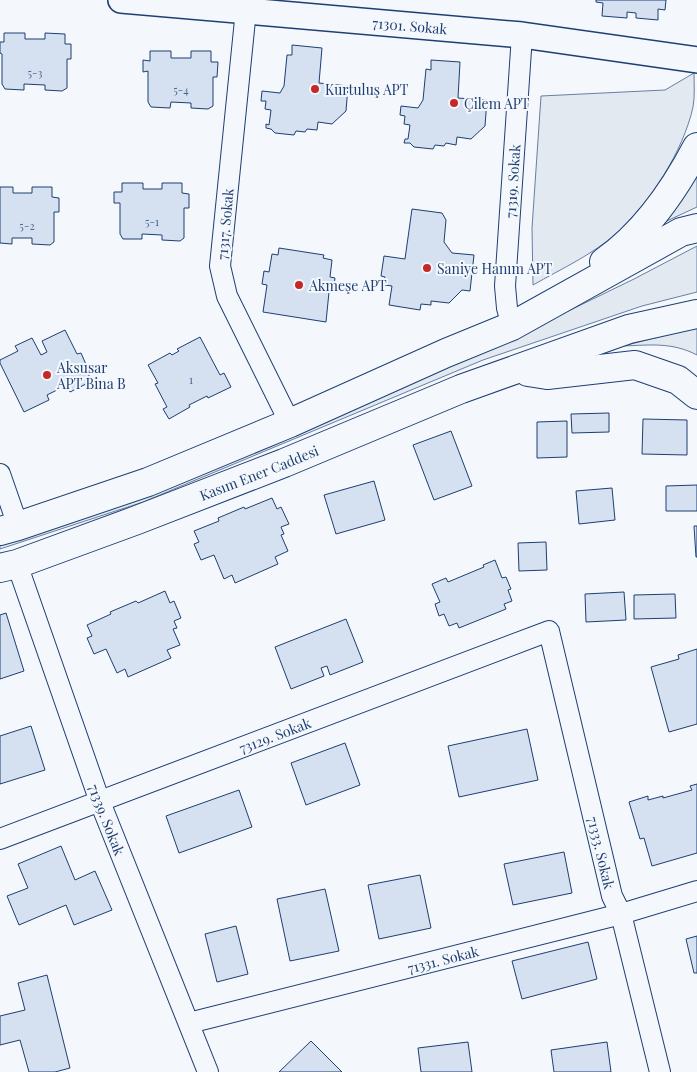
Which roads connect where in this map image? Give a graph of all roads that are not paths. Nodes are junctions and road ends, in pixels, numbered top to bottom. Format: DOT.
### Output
graph roads {
  1 [pos="121,0"];
  2 [pos="246,10"];
  3 [pos="522,35"];
  4 [pos="697,60"];
  5 [pos="697,147"];
  6 [pos="697,228"];
  7 [pos="697,314"];
  8 [pos="512,326"];
  9 [pos="516,370"];
  10 [pos="697,394"];
  11 [pos="290,423"];
  12 [pos="0,474"];
  13 [pos="9,529"];
  14 [pos="9,566"];
  15 [pos="548,632"];
  16 [pos="100,802"];
  17 [pos="0,839"];
  18 [pos="697,891"];
  19 [pos="621,914"];
  20 [pos="189,1023"];
  21 [pos="208,1072"];
  22 [pos="660,1072"];
  1 -- 2 [label="street, 71301. Sokak"];
  2 -- 3 [label="street, 71301. Sokak"];
  2 -- 11 [label="street, 71317. Sokak"];
  3 -- 4 [label="street, 71301. Sokak"];
  3 -- 8 [label="street, 71319. Sokak"];
  5 -- 8 [label="main road"];
  6 -- 8 [label="main road"];
  7 -- 9 [label="main road, Kasım Ener Caddesi"];
  8 -- 11 [label="main road"];
  9 -- 10 [label="main road"];
  9 -- 14 [label="main road, Kasım Ener Caddesi"];
  11 -- 13 [label="main road"];
  12 -- 13 [label="street"];
  14 -- 16 [label="street, 71339. Sokak"];
  15 -- 16 [label="street, 73129. Sokak"];
  15 -- 19 [label="street, 71333. Sokak"];
  16 -- 17 [label="street, 73129. Sokak"];
  16 -- 20 [label="street, 71339. Sokak"];
  18 -- 19 [label="street, 71331. Sokak"];
  19 -- 20 [label="street, 71331. Sokak"];
  19 -- 22 [label="street, 71333. Sokak"];
  20 -- 21 [label="street, 71339. Sokak"];
}
